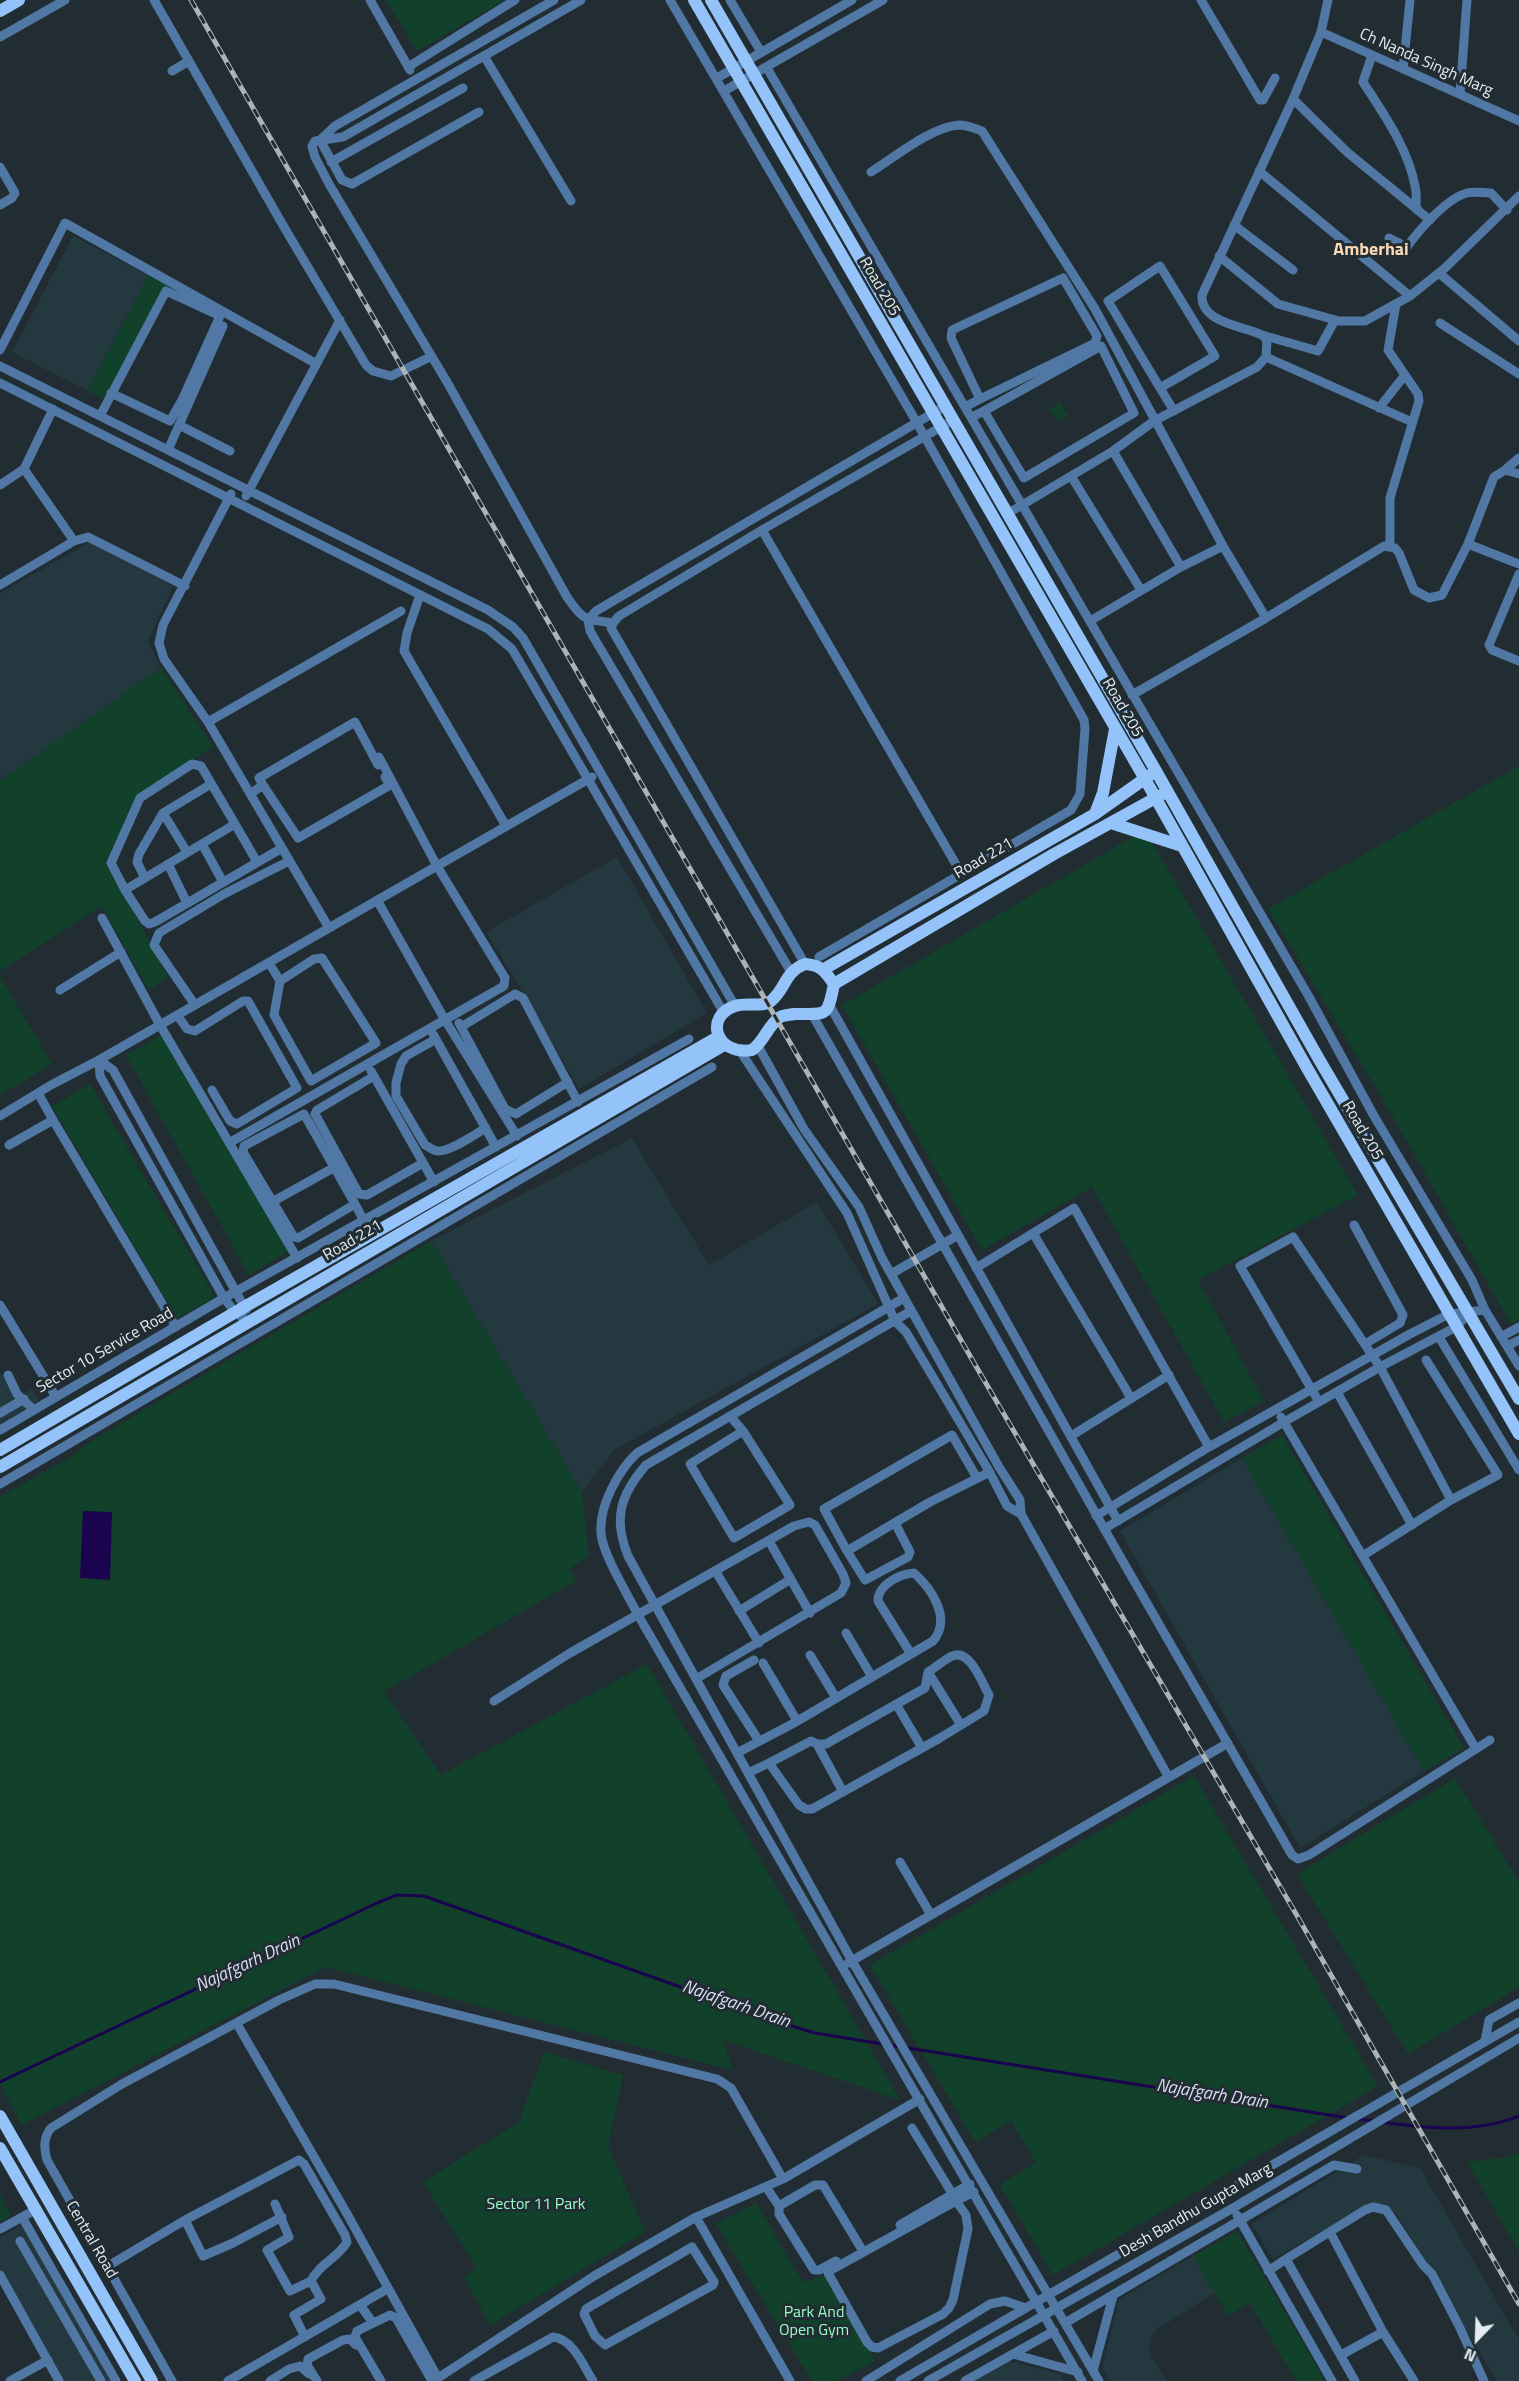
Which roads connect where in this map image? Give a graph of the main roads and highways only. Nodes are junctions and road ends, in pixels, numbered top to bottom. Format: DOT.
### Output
graph roads {
  1 [pos="19,0"];
  2 [pos="694,0"];
  3 [pos="711,0"];
  4 [pos="0,11"];
  5 [pos="1115,729"];
  6 [pos="1156,771"];
  7 [pos="1145,779"];
  8 [pos="1167,791"];
  9 [pos="1156,798"];
  10 [pos="1095,814"];
  11 [pos="1111,823"];
  12 [pos="1182,846"];
  13 [pos="821,963"];
  14 [pos="834,984"];
  15 [pos="721,1041"];
  16 [pos="1519,1399"];
  17 [pos="1519,1434"];
  18 [pos="0,1450"];
  19 [pos="0,1467"];
  20 [pos="1,2117"];
  21 [pos="0,2148"];
  22 [pos="135,2381"];
  23 [pos="152,2381"];
  1 -- 4 [label="main road"];
  2 -- 5 [label="main road, Road 205"];
  3 -- 6 [label="main road, Road 205"];
  5 -- 7 [label="main road, Road 205"];
  5 -- 10 [label="main road"];
  6 -- 7 [label="main road, Road 221"];
  6 -- 8 [label="main road, Road 205"];
  7 -- 9 [label="main road, Road 205"];
  7 -- 10 [label="main road, Road 221"];
  8 -- 9 [label="main road, Road 221"];
  8 -- 16 [label="main road, Road 205"];
  9 -- 11 [label="main road, Road 221"];
  9 -- 12 [label="main road, Road 205"];
  10 -- 13 [label="main road, Road 221"];
  11 -- 12 [label="main road"];
  11 -- 14 [label="main road, Road 221"];
  12 -- 17 [label="main road, Road 205"];
  13 -- 14 [label="main road"];
  13 -- 15 [label="main road"];
  14 -- 15 [label="main road"];
  15 -- 18 [label="main road, Road 221"];
  15 -- 19 [label="main road, Road 221"];
  20 -- 23 [label="main road, Central Road"];
  21 -- 22 [label="main road, Central Road"];
}
